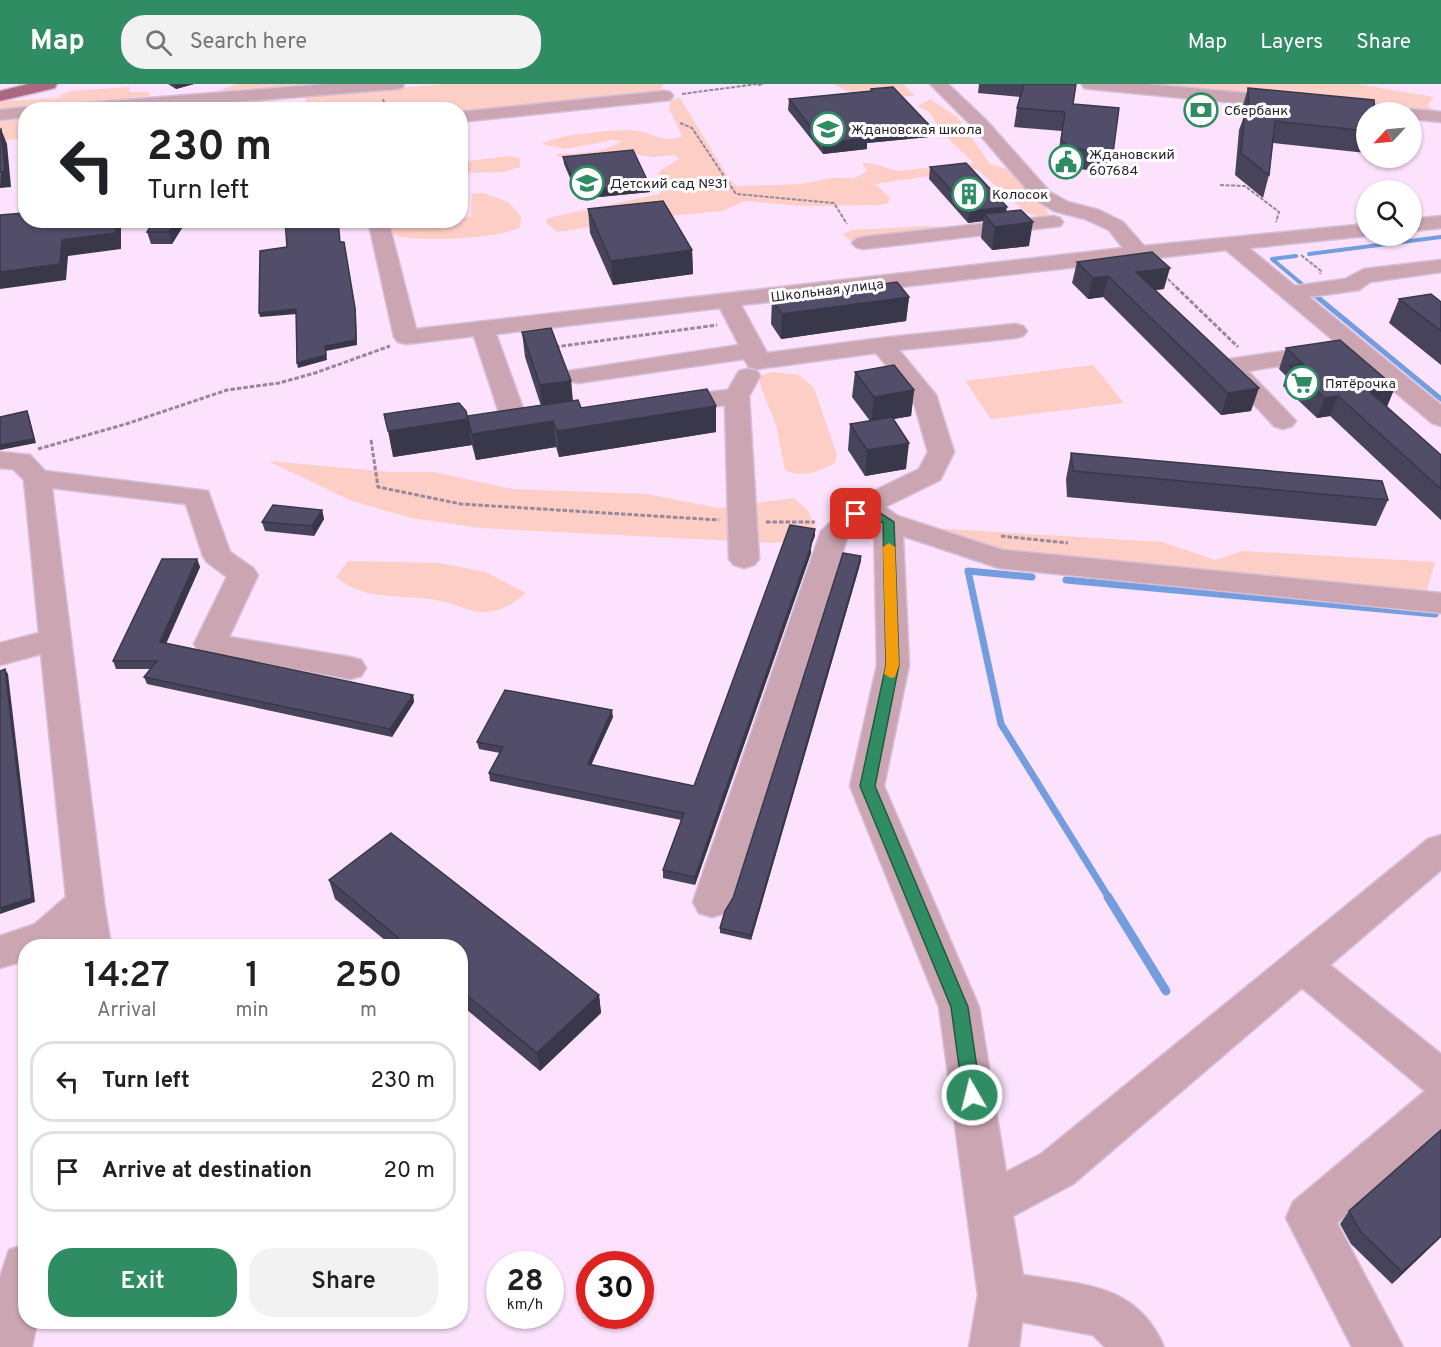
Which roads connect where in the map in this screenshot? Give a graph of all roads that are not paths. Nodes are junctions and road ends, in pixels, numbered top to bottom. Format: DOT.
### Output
graph roads {
  1 [pos="396,84"];
  2 [pos="938,84"];
  3 [pos="1090,84"];
  4 [pos="55,86"];
  5 [pos="298,92"];
  6 [pos="0,96"];
  7 [pos="664,96"];
  8 [pos="52,102"];
  9 [pos="191,102"];
  10 [pos="302,102"];
  11 [pos="1356,108"];
  12 [pos="18,113"];
  13 [pos="0,115"];
  14 [pos="1422,115"];
  15 [pos="468,116"];
  16 [pos="1441,117"];
  17 [pos="1053,222"];
  18 [pos="1441,222"];
  19 [pos="1422,224"];
  20 [pos="380,228"];
  21 [pos="1356,231"];
  22 [pos="863,243"];
  23 [pos="1232,245"];
  24 [pos="1138,253"];
  25 [pos="1441,266"];
  26 [pos="1291,293"];
  27 [pos="734,312"];
  28 [pos="483,329"];
  29 [pos="1335,329"];
  30 [pos="1015,331"];
  31 [pos="882,345"];
  32 [pos="756,356"];
  33 [pos="578,376"];
  34 [pos="737,396"];
  35 [pos="644,408"];
  36 [pos="1441,418"];
  37 [pos="1283,421"];
  38 [pos="488,428"];
  39 [pos="20,467"];
  40 [pos="867,516"];
  41 [pos="744,559"];
  42 [pos="1441,603"];
  43 [pos="57,639"];
  44 [pos="0,654"];
  45 [pos="350,668"];
  46 [pos="1441,849"];
  47 [pos="85,902"];
  48 [pos="712,902"];
  49 [pos="39,939"];
  50 [pos="91,939"];
  51 [pos="18,946"];
  52 [pos="0,952"];
  53 [pos="1302,965"];
  54 [pos="1441,1079"];
  55 [pos="1441,1104"];
  56 [pos="988,1205"];
  57 [pos="1002,1295"];
  58 [pos="18,1301"];
  59 [pos="7,1347"];
  60 [pos="994,1347"];
  61 [pos="1139,1347"];
  62 [pos="1378,1347"];
  1 -- 5 [label="street"];
  2 -- 24 [label="street"];
  3 -- 11 [label="street"];
  4 -- 6 [label="main road"];
  4 -- 8 [label="street"];
  5 -- 9 [label="street"];
  5 -- 10 [label="street"];
  7 -- 15 [label="street"];
  12 -- 13 [label="street"];
  14 -- 16 [label="street"];
  17 -- 22 [label="street"];
  18 -- 19 [label="street"];
  20 -- 28 [label="street, Школьная улица"];
  21 -- 23 [label="street, Школьная улица"];
  23 -- 24 [label="street, Школьная улица"];
  23 -- 26 [label="street"];
  24 -- 27 [label="street, Школьная улица"];
  25 -- 26 [label="street"];
  26 -- 29 [label="street"];
  27 -- 28 [label="street, Школьная улица"];
  27 -- 32 [label="street"];
  28 -- 38 [label="street"];
  29 -- 36 [label="street"];
  29 -- 37 [label="street"];
  30 -- 31 [label="street"];
  31 -- 32 [label="street"];
  31 -- 40 [label="street"];
  32 -- 33 [label="street"];
  32 -- 34 [label="street"];
  34 -- 35 [label="street"];
  34 -- 41 [label="street"];
  39 -- 43 [label="street"];
  39 -- 45 [label="street"];
  40 -- 42 [label="street"];
  40 -- 48 [label="street"];
  40 -- 56 [label="street"];
  43 -- 44 [label="street"];
  43 -- 47 [label="street"];
  46 -- 53 [label="street"];
  47 -- 49 [label="street"];
  47 -- 50 [label="street"];
  51 -- 52 [label="street"];
  53 -- 54 [label="street"];
  53 -- 56 [label="street"];
  55 -- 62 [label="street"];
  56 -- 57 [label="street"];
  57 -- 60 [label="street"];
  57 -- 61 [label="street"];
  58 -- 59 [label="street"];
}
